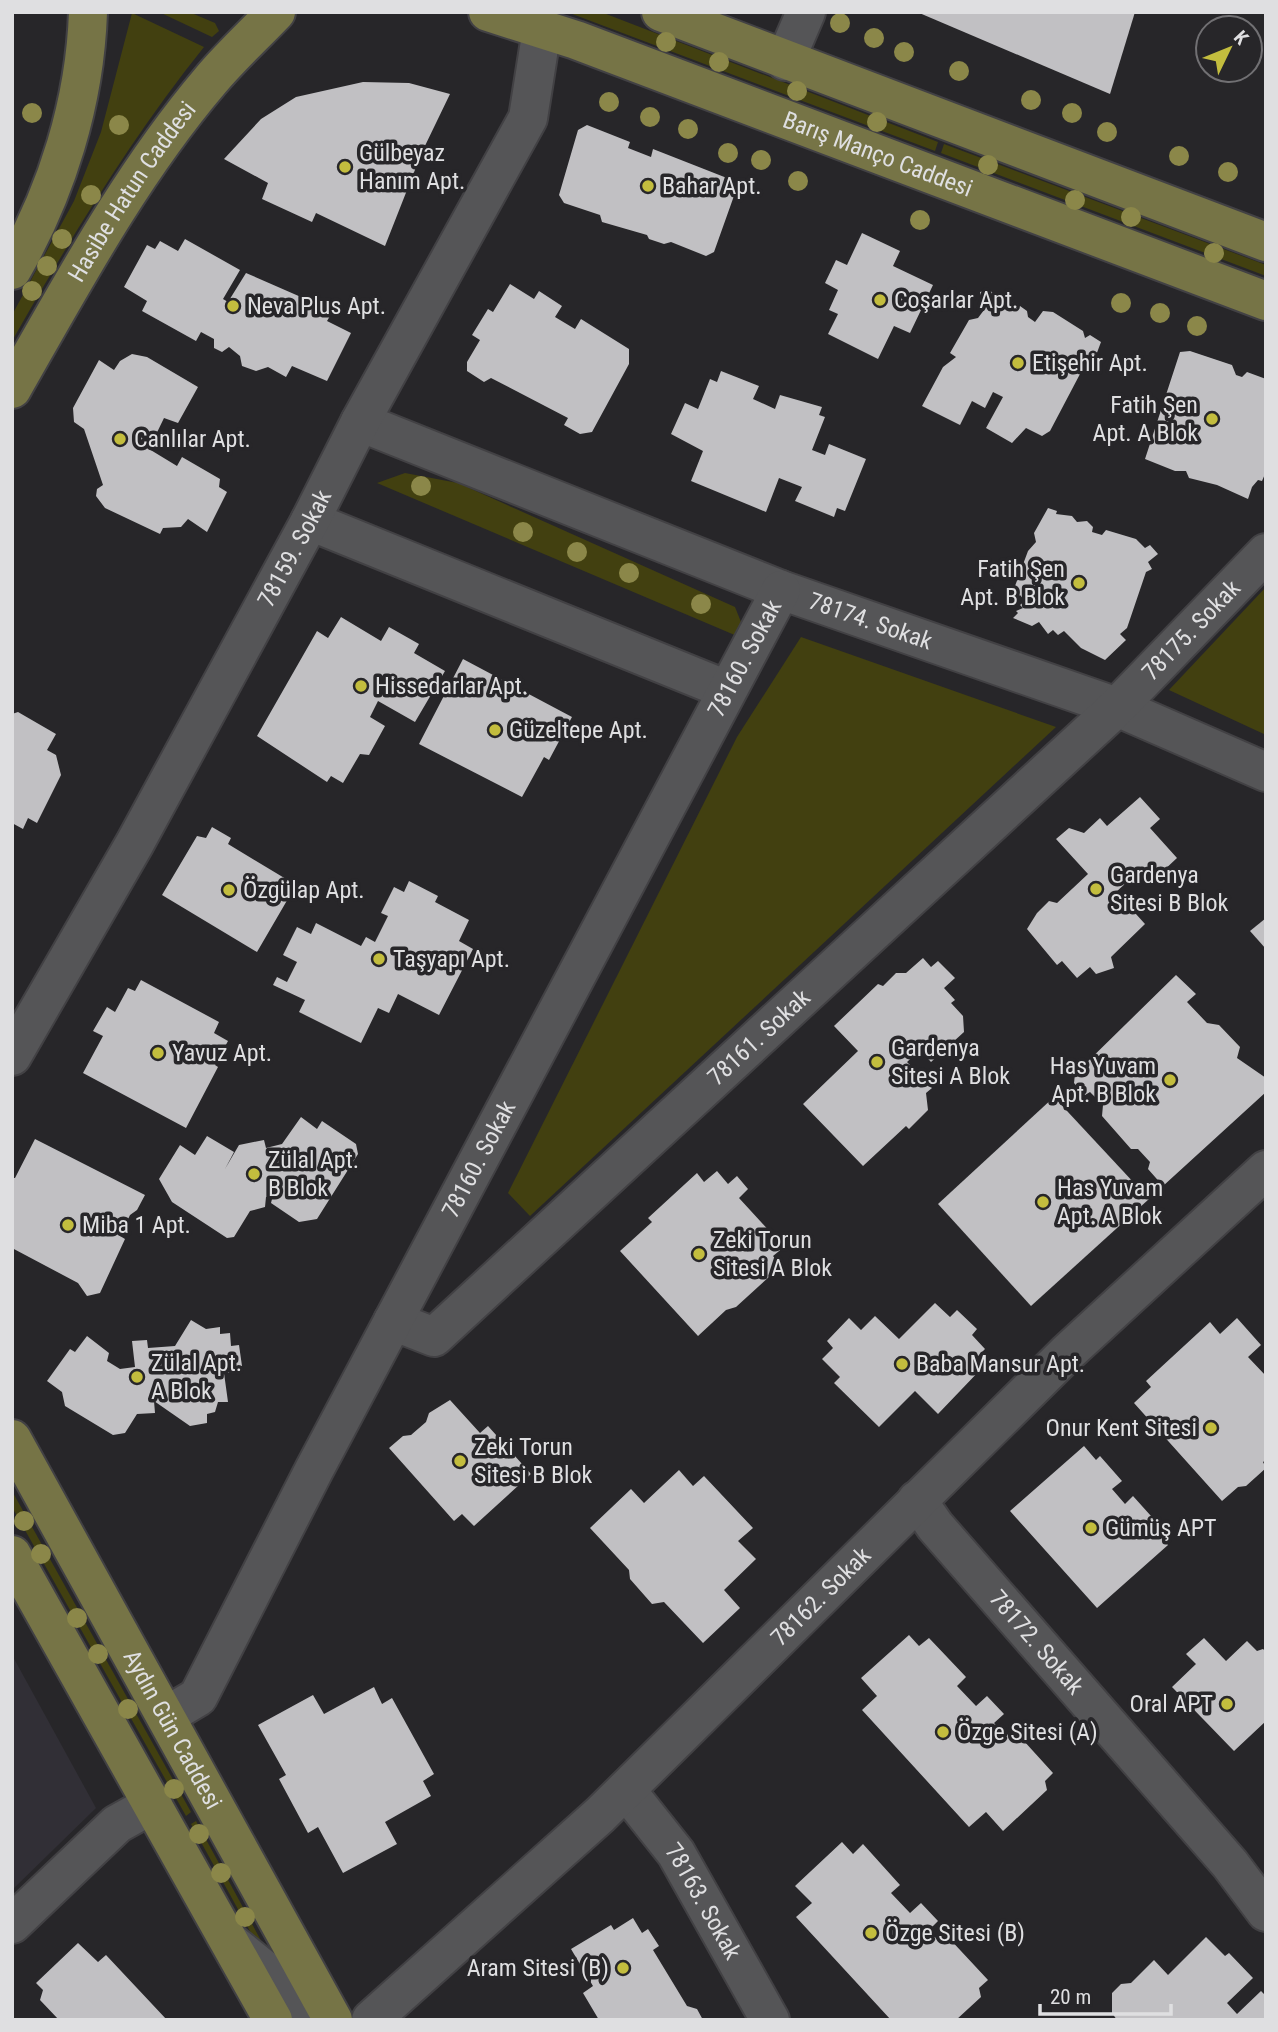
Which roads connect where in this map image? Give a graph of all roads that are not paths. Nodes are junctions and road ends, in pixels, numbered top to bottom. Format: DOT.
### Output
graph roads {
  1 [pos="88,12"];
  2 [pos="276,12"];
  3 [pos="488,12"];
  4 [pos="661,12"];
  5 [pos="806,12"];
  6 [pos="542,29"];
  7 [pos="785,61"];
  8 [pos="1266,242"];
  9 [pos="12,270"];
  10 [pos="1266,301"];
  11 [pos="12,389"];
  12 [pos="360,422"];
  13 [pos="310,521"];
  14 [pos="1266,553"];
  15 [pos="780,590"];
  16 [pos="727,690"];
  17 [pos="1117,707"];
  18 [pos="1266,772"];
  19 [pos="12,1056"];
  20 [pos="1266,1170"];
  21 [pos="393,1321"];
  22 [pos="12,1439"];
  23 [pos="917,1500"];
  24 [pos="12,1555"];
  25 [pos="166,1716"];
  26 [pos="626,1790"];
  27 [pos="153,1804"];
  28 [pos="1262,1899"];
  29 [pos="12,1924"];
  30 [pos="230,1942"];
  31 [pos="273,2020"];
  32 [pos="302,2020"];
  33 [pos="333,2020"];
  34 [pos="371,2020"];
  35 [pos="771,2020"];
  1 -- 9 [label="main road"];
  2 -- 11 [label="main road, Hasibe Hatun Caddesi"];
  3 -- 6 [label="main road, Barış Manço Caddesi"];
  4 -- 7 [label="main road"];
  5 -- 7 [label="street"];
  6 -- 10 [label="main road, Barış Manço Caddesi"];
  6 -- 12 [label="street, 78159. Sokak"];
  7 -- 8 [label="main road"];
  12 -- 13 [label="street, 78159. Sokak"];
  12 -- 15 [label="street, 78174. Sokak"];
  13 -- 16 [label="street"];
  13 -- 19 [label="street, 78159. Sokak"];
  14 -- 17 [label="street, 78175. Sokak"];
  15 -- 16 [label="street, 78160. Sokak"];
  15 -- 17 [label="street, 78174. Sokak"];
  16 -- 21 [label="street, 78160. Sokak"];
  17 -- 18 [label="street, 78174. Sokak"];
  17 -- 21 [label="street, 78161. Sokak"];
  20 -- 23 [label="street, 78162. Sokak"];
  21 -- 25 [label="street, 78160. Sokak"];
  22 -- 25 [label="main road, Aydın Gün Caddesi"];
  23 -- 26 [label="street, 78162. Sokak"];
  23 -- 28 [label="street, 78172. Sokak"];
  24 -- 27 [label="main road"];
  25 -- 33 [label="main road, Aydın Gün Caddesi"];
  26 -- 34 [label="street, 78162. Sokak"];
  26 -- 35 [label="street, 78163. Sokak"];
  27 -- 29 [label="street"];
  27 -- 30 [label="main road"];
  30 -- 31 [label="main road"];
  30 -- 32 [label="street"];
}
